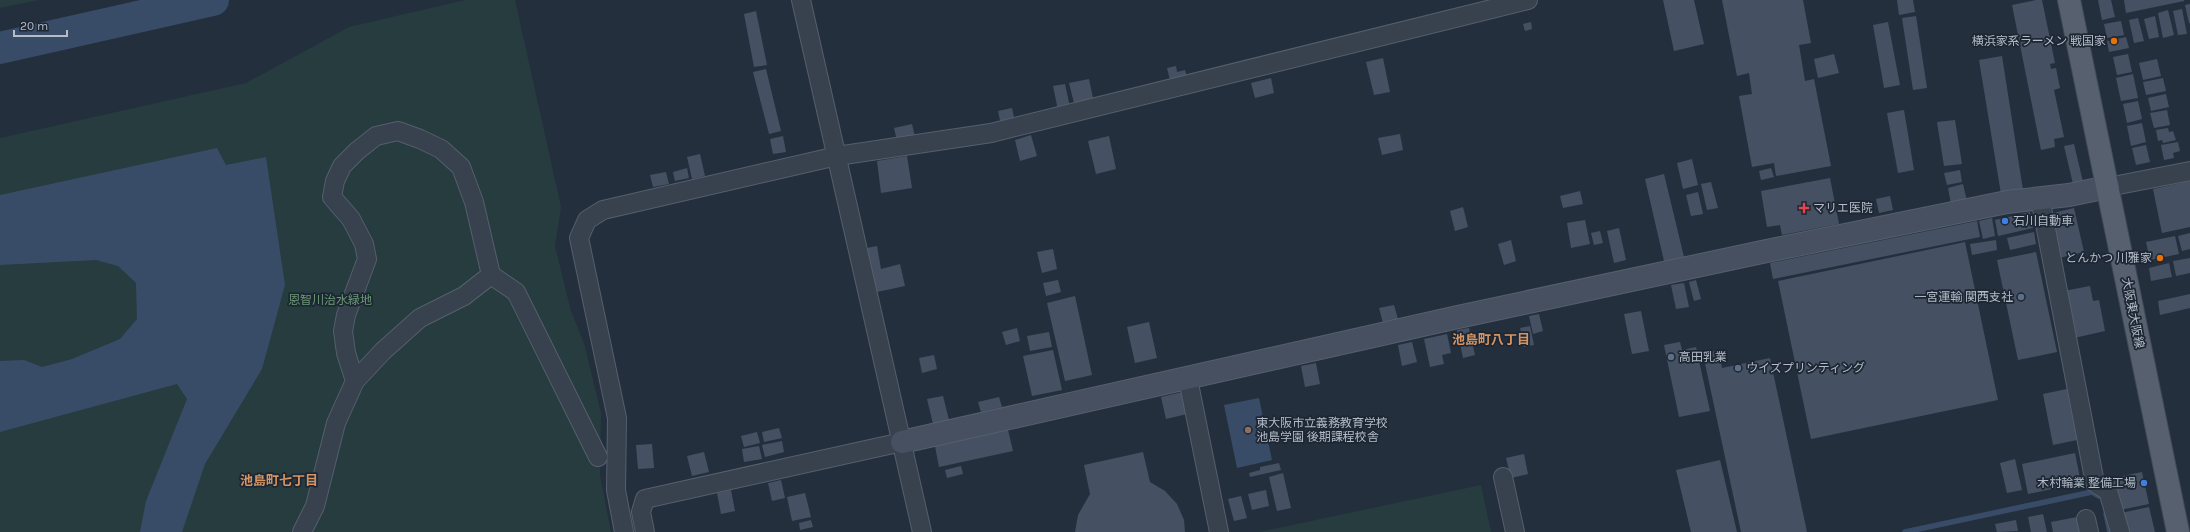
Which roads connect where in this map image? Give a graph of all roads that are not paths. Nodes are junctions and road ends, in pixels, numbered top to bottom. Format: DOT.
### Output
graph roads {
  1 [pos="801,0"];
  2 [pos="1528,0"];
  3 [pos="2069,0"];
  4 [pos="837,156"];
  5 [pos="2190,171"];
  6 [pos="2108,187"];
  7 [pos="2040,198"];
  8 [pos="491,275"];
  9 [pos="1188,379"];
  10 [pos="355,381"];
  11 [pos="902,442"];
  12 [pos="598,457"];
  13 [pos="1503,477"];
  14 [pos="302,532"];
  15 [pos="624,532"];
  16 [pos="645,532"];
  17 [pos="922,532"];
  18 [pos="1219,532"];
  19 [pos="1515,532"];
  20 [pos="2120,532"];
  21 [pos="2178,532"];
  1 -- 4 [label="street"];
  2 -- 4 [label="street"];
  3 -- 6 [label="main road, 大阪東大阪線"];
  4 -- 11 [label="street"];
  4 -- 15 [label="street"];
  5 -- 6 [label="street"];
  6 -- 7 [label="street"];
  6 -- 21 [label="main road, 大阪東大阪線"];
  7 -- 9 [label="street"];
  7 -- 20 [label="street"];
  8 -- 10 [label="street"];
  8 -- 10 [label="street"];
  8 -- 12 [label="street"];
  9 -- 11 [label="street"];
  9 -- 18 [label="street"];
  10 -- 14 [label="street"];
  11 -- 16 [label="street"];
  11 -- 17 [label="street"];
  13 -- 19 [label="street"];
}
